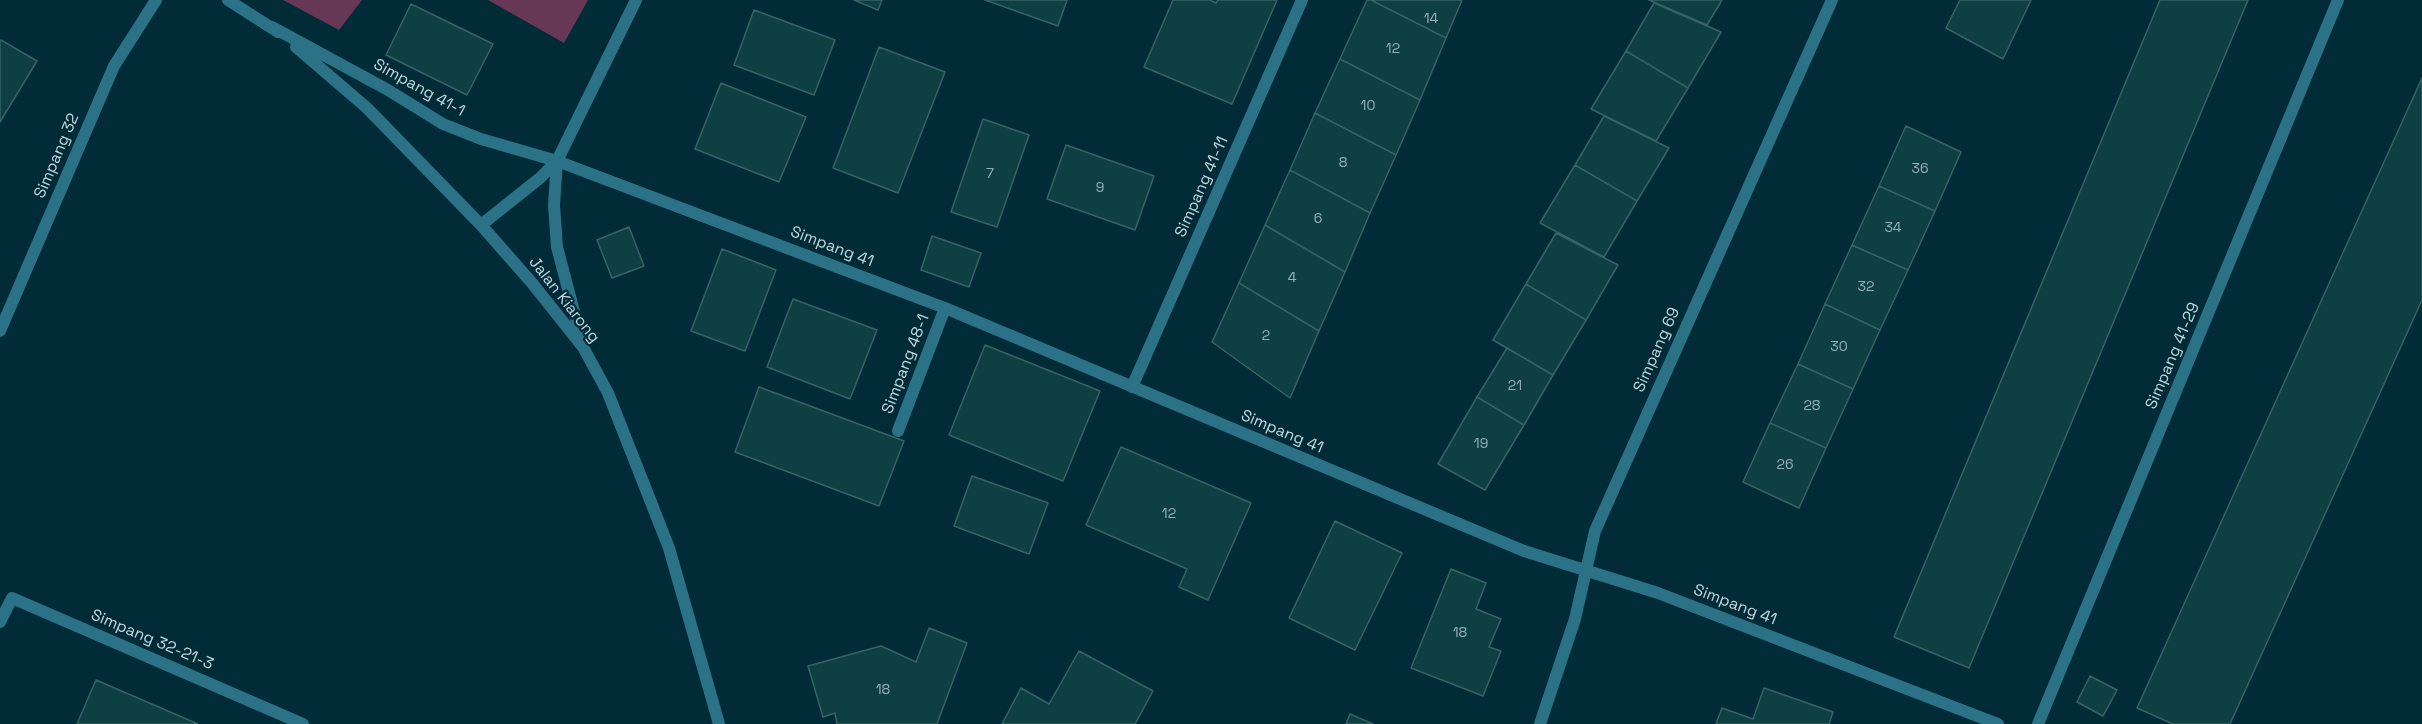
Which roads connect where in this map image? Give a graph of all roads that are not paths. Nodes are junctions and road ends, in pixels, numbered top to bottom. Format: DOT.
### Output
graph roads {
  1 [pos="156,0"];
  2 [pos="228,0"];
  3 [pos="636,0"];
  4 [pos="1302,0"];
  5 [pos="1832,0"];
  6 [pos="2338,0"];
  7 [pos="272,27"];
  8 [pos="557,161"];
  9 [pos="481,225"];
  10 [pos="945,308"];
  11 [pos="0,331"];
  12 [pos="583,347"];
  13 [pos="1132,387"];
  14 [pos="898,431"];
  15 [pos="1585,570"];
  16 [pos="0,622"];
  17 [pos="303,724"];
  18 [pos="718,724"];
  19 [pos="1540,724"];
  20 [pos="1998,724"];
  21 [pos="2038,724"];
  1 -- 11 [label="street, Simpang 32"];
  2 -- 7 [label="street, Jalan Kiarong"];
  3 -- 8 [label="street"];
  4 -- 13 [label="street, Simpang 41-11"];
  5 -- 15 [label="street, Simpang 69"];
  6 -- 21 [label="street, Simpang 41-29"];
  7 -- 8 [label="street, Simpang 41-1"];
  7 -- 9 [label="street, Jalan Kiarong"];
  8 -- 9 [label="street"];
  8 -- 10 [label="street, Simpang 41"];
  8 -- 12 [label="street"];
  9 -- 12 [label="street, Jalan Kiarong"];
  10 -- 13 [label="street, Simpang 41"];
  10 -- 14 [label="street, Simpang 48-1"];
  12 -- 18 [label="street, Jalan Kiarong"];
  13 -- 15 [label="street, Simpang 41"];
  15 -- 19 [label="street, Simpang 69"];
  15 -- 20 [label="street, Simpang 41"];
  16 -- 17 [label="street, Simpang 32-21-3"];
}
